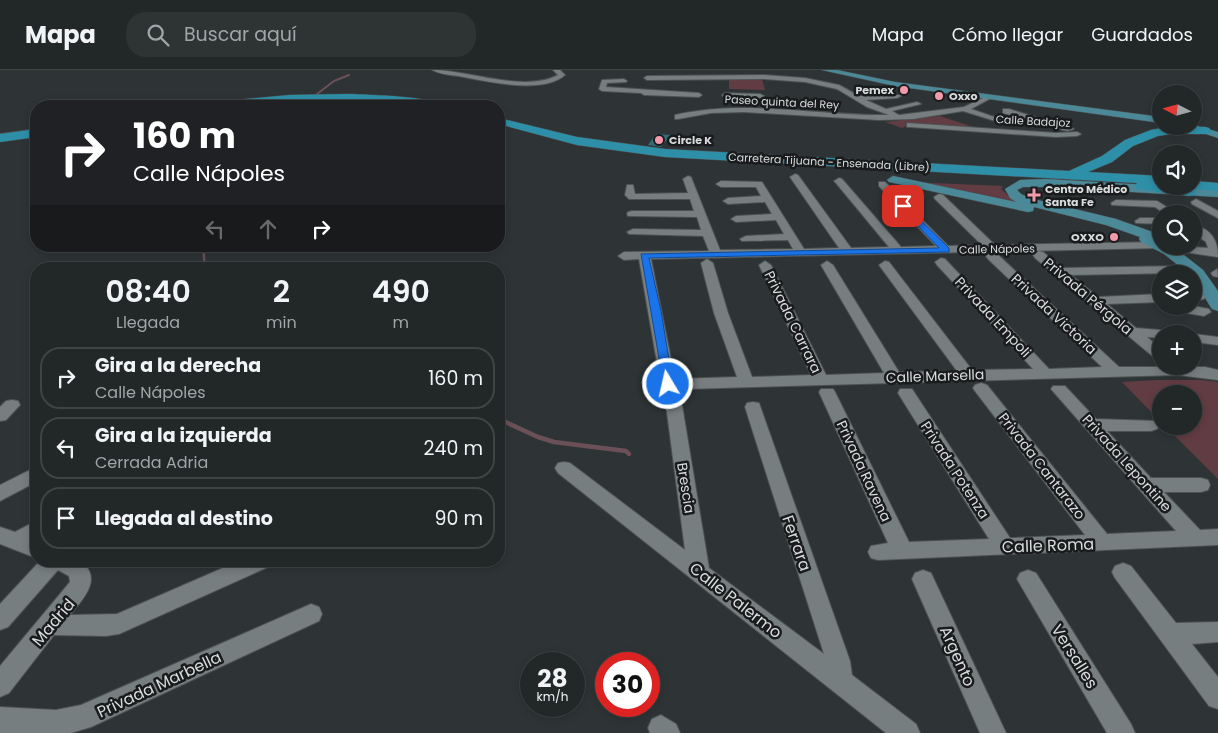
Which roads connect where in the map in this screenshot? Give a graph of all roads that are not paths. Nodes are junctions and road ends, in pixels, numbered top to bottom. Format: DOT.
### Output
graph roads {
  1 [pos="435,70"];
  2 [pos="556,70"];
  3 [pos="676,70"];
  4 [pos="685,70"];
  5 [pos="761,70"];
  6 [pos="791,70"];
  7 [pos="826,70"];
  8 [pos="639,73"];
  9 [pos="764,77"];
  10 [pos="723,78"];
  11 [pos="795,78"];
  12 [pos="839,79"];
  13 [pos="624,81"];
  14 [pos="646,83"];
  15 [pos="826,83"];
  16 [pos="853,89"];
  17 [pos="844,90"];
  18 [pos="700,91"];
  19 [pos="976,95"];
  20 [pos="760,96"];
  21 [pos="897,96"];
  22 [pos="988,97"];
  23 [pos="860,98"];
  24 [pos="274,100"];
  25 [pos="391,100"];
  26 [pos="867,102"];
  27 [pos="917,104"];
  28 [pos="967,107"];
  29 [pos="756,110"];
  30 [pos="890,110"];
  31 [pos="1006,111"];
  32 [pos="936,113"];
  33 [pos="823,115"];
  34 [pos="678,117"];
  35 [pos="907,118"];
  36 [pos="750,121"];
  37 [pos="1005,122"];
  38 [pos="1152,123"];
  39 [pos="505,124"];
  40 [pos="505,125"];
  41 [pos="821,125"];
  42 [pos="1018,126"];
  43 [pos="990,130"];
  44 [pos="1202,130"];
  45 [pos="1202,131"];
  46 [pos="1205,131"];
  47 [pos="30,132"];
  48 [pos="1152,132"];
  49 [pos="1043,134"];
  50 [pos="1218,135"];
  51 [pos="0,136"];
  52 [pos="553,136"];
  53 [pos="670,148"];
  54 [pos="1107,159"];
  55 [pos="771,162"];
  56 [pos="1065,175"];
  57 [pos="795,177"];
  58 [pos="688,179"];
  59 [pos="1086,179"];
  60 [pos="1152,180"];
  61 [pos="839,181"];
  62 [pos="1152,181"];
  63 [pos="1152,181"];
  64 [pos="888,182"];
  65 [pos="721,184"];
  66 [pos="1020,184"];
  67 [pos="1218,185"];
  68 [pos="1152,186"];
  69 [pos="1152,188"];
  70 [pos="1202,188"];
  71 [pos="1202,191"];
  72 [pos="631,192"];
  73 [pos="1218,193"];
  74 [pos="1198,195"];
  75 [pos="693,196"];
  76 [pos="939,197"];
  77 [pos="768,199"];
  78 [pos="728,201"];
  79 [pos="1116,203"];
  80 [pos="1159,205"];
  81 [pos="632,214"];
  82 [pos="700,214"];
  83 [pos="1073,214"];
  84 [pos="1218,215"];
  85 [pos="779,218"];
  86 [pos="736,219"];
  87 [pos="1140,221"];
  88 [pos="1152,221"];
  89 [pos="633,232"];
  90 [pos="707,233"];
  91 [pos="1202,234"];
  92 [pos="790,237"];
  93 [pos="746,239"];
  94 [pos="1152,240"];
  95 [pos="1202,240"];
  96 [pos="1211,241"];
  97 [pos="1152,243"];
  98 [pos="898,251"];
  99 [pos="1202,251"];
  100 [pos="848,252"];
  101 [pos="993,252"];
  102 [pos="801,253"];
  103 [pos="1216,253"];
  104 [pos="644,255"];
  105 [pos="1039,255"];
  106 [pos="1176,255"];
  107 [pos="1191,255"];
  108 [pos="624,256"];
  109 [pos="943,256"];
  110 [pos="711,259"];
  111 [pos="765,265"];
  112 [pos="826,265"];
  113 [pos="885,265"];
  114 [pos="1152,270"];
  115 [pos="1060,272"];
  116 [pos="1218,274"];
  117 [pos="1152,298"];
  118 [pos="1129,299"];
  119 [pos="1093,301"];
  120 [pos="1152,303"];
  121 [pos="1218,306"];
  122 [pos="1130,332"];
  123 [pos="1152,333"];
  124 [pos="1202,339"];
  125 [pos="1216,341"];
  126 [pos="1152,349"];
  127 [pos="1152,370"];
  128 [pos="1116,372"];
  129 [pos="1202,372"];
  130 [pos="1045,373"];
  131 [pos="1218,375"];
  132 [pos="894,377"];
  133 [pos="975,381"];
  134 [pos="746,382"];
  135 [pos="668,384"];
  136 [pos="652,385"];
  137 [pos="824,386"];
  138 [pos="1059,389"];
  139 [pos="906,393"];
  140 [pos="674,405"];
  141 [pos="753,407"];
  142 [pos="1092,425"];
  143 [pos="1150,425"];
  144 [pos="564,468"];
  145 [pos="30,477"];
  146 [pos="1148,485"];
  147 [pos="1201,485"];
  148 [pos="0,494"];
  149 [pos="30,531"];
  150 [pos="1194,537"];
  151 [pos="1218,537"];
  152 [pos="5,539"];
  153 [pos="1103,543"];
  154 [pos="1004,546"];
  155 [pos="30,548"];
  156 [pos="902,550"];
  157 [pos="878,552"];
  158 [pos="63,567"];
  159 [pos="71,567"];
  160 [pos="247,567"];
  161 [pos="699,571"];
  162 [pos="1123,572"];
  163 [pos="923,578"];
  164 [pos="1028,579"];
  165 [pos="311,614"];
  166 [pos="0,620"];
  167 [pos="50,625"];
  168 [pos="1218,632"];
  169 [pos="1170,634"];
  170 [pos="840,680"];
  171 [pos="0,684"];
  172 [pos="1218,698"];
  173 [pos="0,720"];
  174 [pos="907,733"];
  175 [pos="993,733"];
  176 [pos="1122,733"];
  1 -- 2 [label="street"];
  3 -- 4 [label="street"];
  5 -- 9 [label="street"];
  6 -- 11 [label="street"];
  7 -- 19 [label="main road"];
  8 -- 14 [label="street"];
  9 -- 10 [label="street"];
  9 -- 11 [label="street"];
  10 -- 14 [label="street"];
  10 -- 20 [label="street"];
  11 -- 15 [label="street"];
  12 -- 15 [label="street"];
  13 -- 14 [label="street"];
  14 -- 18 [label="street"];
  15 -- 17 [label="street"];
  16 -- 17 [label="street"];
  17 -- 23 [label="street"];
  19 -- 22 [label="main road"];
  19 -- 28 [label="street"];
  21 -- 23 [label="street"];
  22 -- 28 [label="street"];
  22 -- 38 [label="main road"];
  23 -- 26 [label="street"];
  24 -- 25 [label="highway"];
  26 -- 30 [label="street"];
  26 -- 35 [label="street"];
  27 -- 30 [label="street"];
  28 -- 32 [label="street"];
  28 -- 37 [label="street"];
  29 -- 33 [label="street, Paseo quinta del Rey"];
  29 -- 34 [label="street, Paseo quinta del Rey"];
  29 -- 36 [label="street"];
  30 -- 35 [label="street"];
  31 -- 49 [label="street, Calle Badajoz"];
  32 -- 35 [label="street"];
  32 -- 43 [label="street"];
  33 -- 35 [label="street, Paseo quinta del Rey"];
  33 -- 41 [label="street"];
  35 -- 43 [label="street, Calle Badajoz"];
  39 -- 52 [label="highway, Carretera Tijuana - Ensenada (Libre)"];
  40 -- 55 [label="highway, Carretera Tijuana - Ensenada (Libre)"];
  42 -- 49 [label="street"];
  43 -- 49 [label="street, Calle Badajoz"];
  44 -- 46 [label="main road"];
  45 -- 46 [label="highway"];
  46 -- 50 [label="main road"];
  47 -- 51 [label="highway"];
  48 -- 54 [label="highway"];
  52 -- 53 [label="highway"];
  52 -- 56 [label="highway, Carretera Tijuana - Ensenada (Libre)"];
  54 -- 56 [label="highway"];
  54 -- 60 [label="highway"];
  55 -- 59 [label="highway, Carretera Tijuana - Ensenada (Libre)"];
  55 -- 64 [label="highway"];
  56 -- 62 [label="highway, Carretera Tijuana - Ensenada (Libre)"];
  57 -- 100 [label="street"];
  58 -- 75 [label="street"];
  59 -- 63 [label="highway, Carretera Tijuana - Ensenada (Libre)"];
  59 -- 68 [label="highway"];
  61 -- 98 [label="street"];
  64 -- 66 [label="highway"];
  64 -- 83 [label="main road"];
  64 -- 109 [label="street"];
  65 -- 77 [label="street"];
  66 -- 69 [label="main road"];
  66 -- 83 [label="main road"];
  67 -- 70 [label="highway"];
  71 -- 73 [label="main road"];
  72 -- 75 [label="street"];
  74 -- 84 [label="street"];
  75 -- 82 [label="street"];
  76 -- 101 [label="street, Privada Victoria"];
  77 -- 78 [label="street"];
  77 -- 85 [label="street"];
  79 -- 80 [label="street"];
  81 -- 82 [label="street"];
  82 -- 90 [label="street"];
  83 -- 94 [label="main road"];
  85 -- 86 [label="street"];
  85 -- 92 [label="street"];
  87 -- 88 [label="street"];
  89 -- 90 [label="street"];
  90 -- 110 [label="street"];
  91 -- 96 [label="street"];
  92 -- 93 [label="street"];
  92 -- 102 [label="street"];
  95 -- 96 [label="street"];
  96 -- 103 [label="street"];
  97 -- 101 [label="street, Calle Nápoles"];
  98 -- 100 [label="street, Calle Nápoles"];
  98 -- 109 [label="street, Calle Nápoles"];
  99 -- 103 [label="street"];
  100 -- 102 [label="street, Calle Nápoles"];
  101 -- 109 [label="street, Calle Nápoles"];
  101 -- 128 [label="street, Privada Victoria"];
  102 -- 110 [label="street, Calle Nápoles"];
  104 -- 108 [label="street, Calle Nápoles"];
  104 -- 110 [label="street, Calle Nápoles"];
  104 -- 135 [label="street"];
  105 -- 115 [label="street, Privada Pérgola"];
  106 -- 121 [label="main road"];
  107 -- 116 [label="main road"];
  109 -- 130 [label="street, Privada Empoli"];
  110 -- 134 [label="street"];
  111 -- 137 [label="street, Privada Carrara"];
  112 -- 132 [label="street"];
  113 -- 133 [label="street, Privada Cantarazo"];
  114 -- 115 [label="street"];
  115 -- 119 [label="street, Privada Pérgola"];
  117 -- 118 [label="street"];
  118 -- 119 [label="street"];
  118 -- 120 [label="street"];
  119 -- 122 [label="street, Privada Pérgola"];
  122 -- 123 [label="street"];
  122 -- 126 [label="street, Privada Pérgola"];
  124 -- 125 [label="street"];
  127 -- 128 [label="street, Calle Marsella"];
  128 -- 130 [label="street, Calle Marsella"];
  129 -- 131 [label="street, Calle Marsella"];
  130 -- 133 [label="street, Calle Marsella"];
  132 -- 133 [label="street, Calle Marsella"];
  132 -- 137 [label="street, Calle Marsella"];
  133 -- 153 [label="street, Privada Cantarazo"];
  134 -- 135 [label="street, Calle Marsella"];
  134 -- 137 [label="street, Calle Marsella"];
  135 -- 136 [label="street, Calle Marsella"];
  137 -- 156 [label="street, Privada Ravena"];
  138 -- 142 [label="street, Privada Lepontine"];
  139 -- 154 [label="street, Privada Potenza"];
  140 -- 161 [label="street, Brescia"];
  141 -- 170 [label="street, Ferrara"];
  142 -- 143 [label="street"];
  142 -- 146 [label="street, Privada Lepontine"];
  144 -- 161 [label="street, Calle Palermo"];
  145 -- 148 [label="street"];
  146 -- 147 [label="street"];
  146 -- 150 [label="street, Privada Lepontine"];
  149 -- 152 [label="street"];
  150 -- 151 [label="street, Calle Roma"];
  150 -- 153 [label="street, Calle Roma"];
  152 -- 155 [label="street"];
  153 -- 154 [label="street, Calle Roma"];
  154 -- 156 [label="street, Calle Roma"];
  156 -- 157 [label="street, Calle Roma"];
  158 -- 166 [label="street"];
  159 -- 167 [label="street, Madrid"];
  160 -- 167 [label="street"];
  161 -- 170 [label="street, Calle Palermo"];
  162 -- 169 [label="street"];
  163 -- 175 [label="street, Argento"];
  164 -- 176 [label="street, Versalles"];
  165 -- 173 [label="street, Privada Marbella"];
  167 -- 171 [label="street, Madrid"];
  168 -- 169 [label="street"];
  169 -- 172 [label="street"];
  170 -- 174 [label="street, Calle Palermo"];
}
